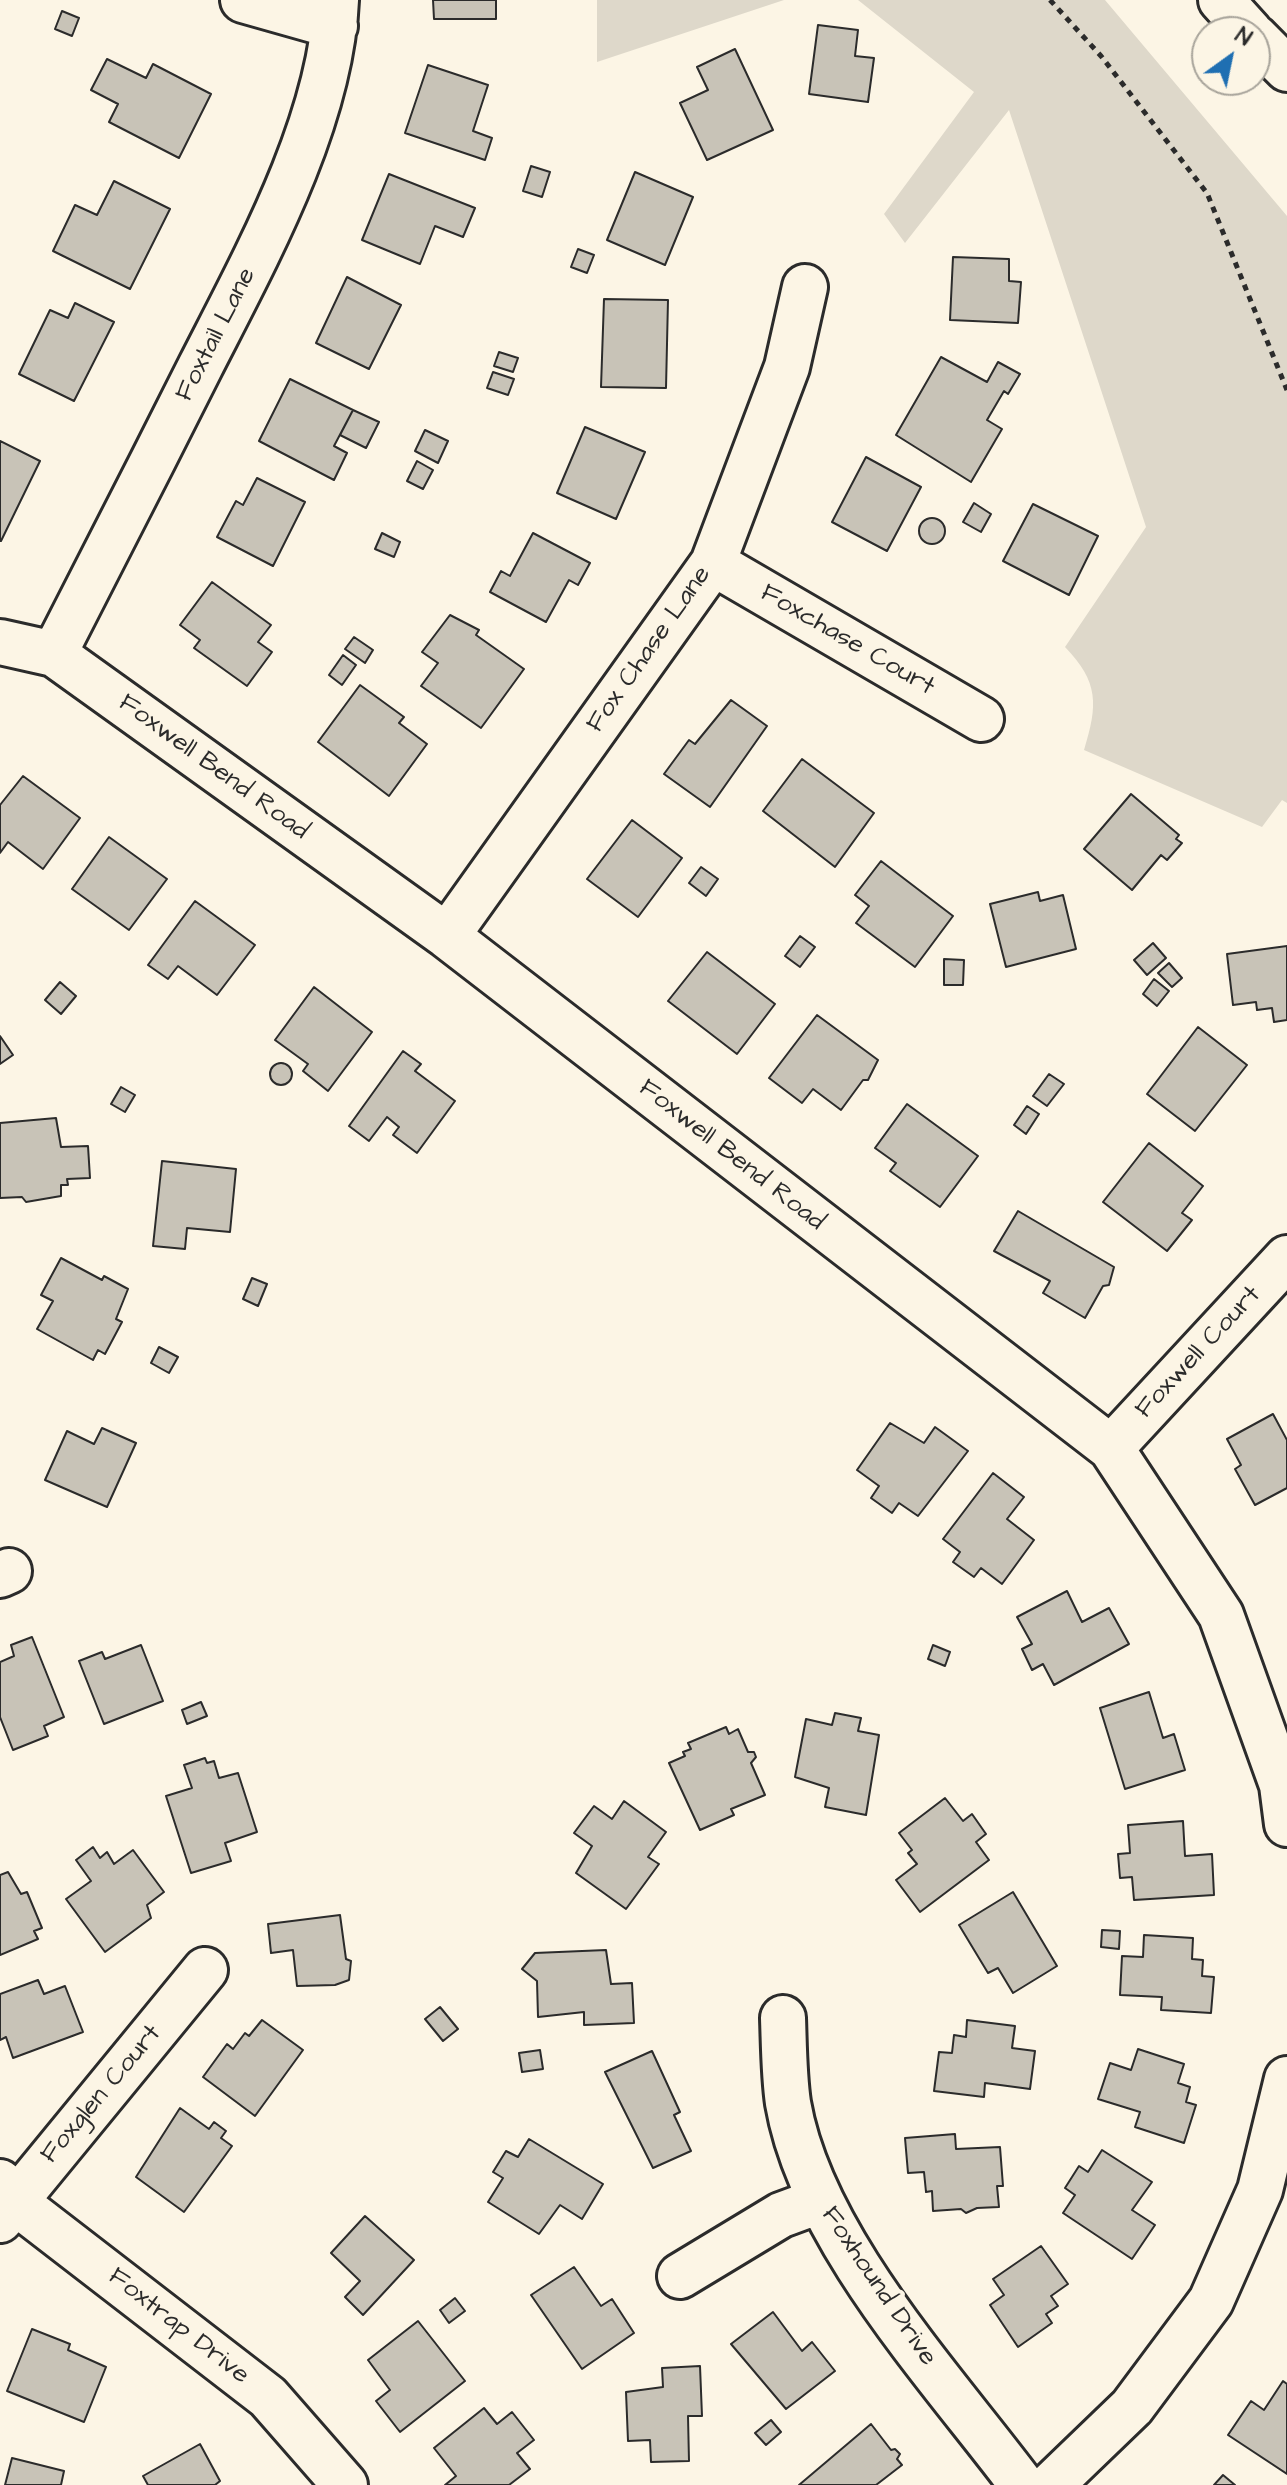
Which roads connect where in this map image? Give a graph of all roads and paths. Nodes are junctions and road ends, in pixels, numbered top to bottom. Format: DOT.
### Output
graph roads {
  1 [pos="243,0"];
  2 [pos="1050,0"];
  3 [pos="1221,0"];
  4 [pos="336,13"];
  5 [pos="1236,16"];
  6 [pos="1271,53"];
  7 [pos="1287,69"];
  8 [pos="805,287"];
  9 [pos="1287,390"];
  10 [pos="713,563"];
  11 [pos="0,642"];
  12 [pos="54,654"];
  13 [pos="981,719"];
  14 [pos="447,936"];
  15 [pos="1287,1258"];
  16 [pos="1111,1448"];
  17 [pos="1287,1824"];
  18 [pos="205,1970"];
  19 [pos="783,2018"];
  20 [pos="1287,2079"];
  21 [pos="5,2201"];
  22 [pos="819,2201"];
  23 [pos="680,2276"];
  24 [pos="345,2485"];
  25 [pos="1022,2485"];
  26 [pos="1051,2485"];
  1 -- 4 [label="main road"];
  2 -- 9 [label="path"];
  3 -- 5 [label="main road"];
  4 -- 12 [label="main road, Foxtail Lane"];
  6 -- 7 [label="main road"];
  8 -- 10 [label="main road, Fox Chase Lane"];
  10 -- 13 [label="main road, Foxchase Court"];
  10 -- 14 [label="main road, Fox Chase Lane"];
  11 -- 12 [label="main road, Foxwell Bend Road"];
  12 -- 14 [label="main road, Foxwell Bend Road"];
  14 -- 16 [label="main road, Foxwell Bend Road"];
  15 -- 16 [label="main road, Foxwell Court"];
  16 -- 17 [label="main road, Foxwell Bend Road"];
  18 -- 21 [label="main road, Foxglen Court"];
  19 -- 22 [label="main road, Foxhound Drive"];
  20 -- 26 [label="main road"];
  21 -- 24 [label="main road, Foxtrap Drive"];
  22 -- 23 [label="main road"];
  22 -- 25 [label="main road, Foxhound Drive"];
}
